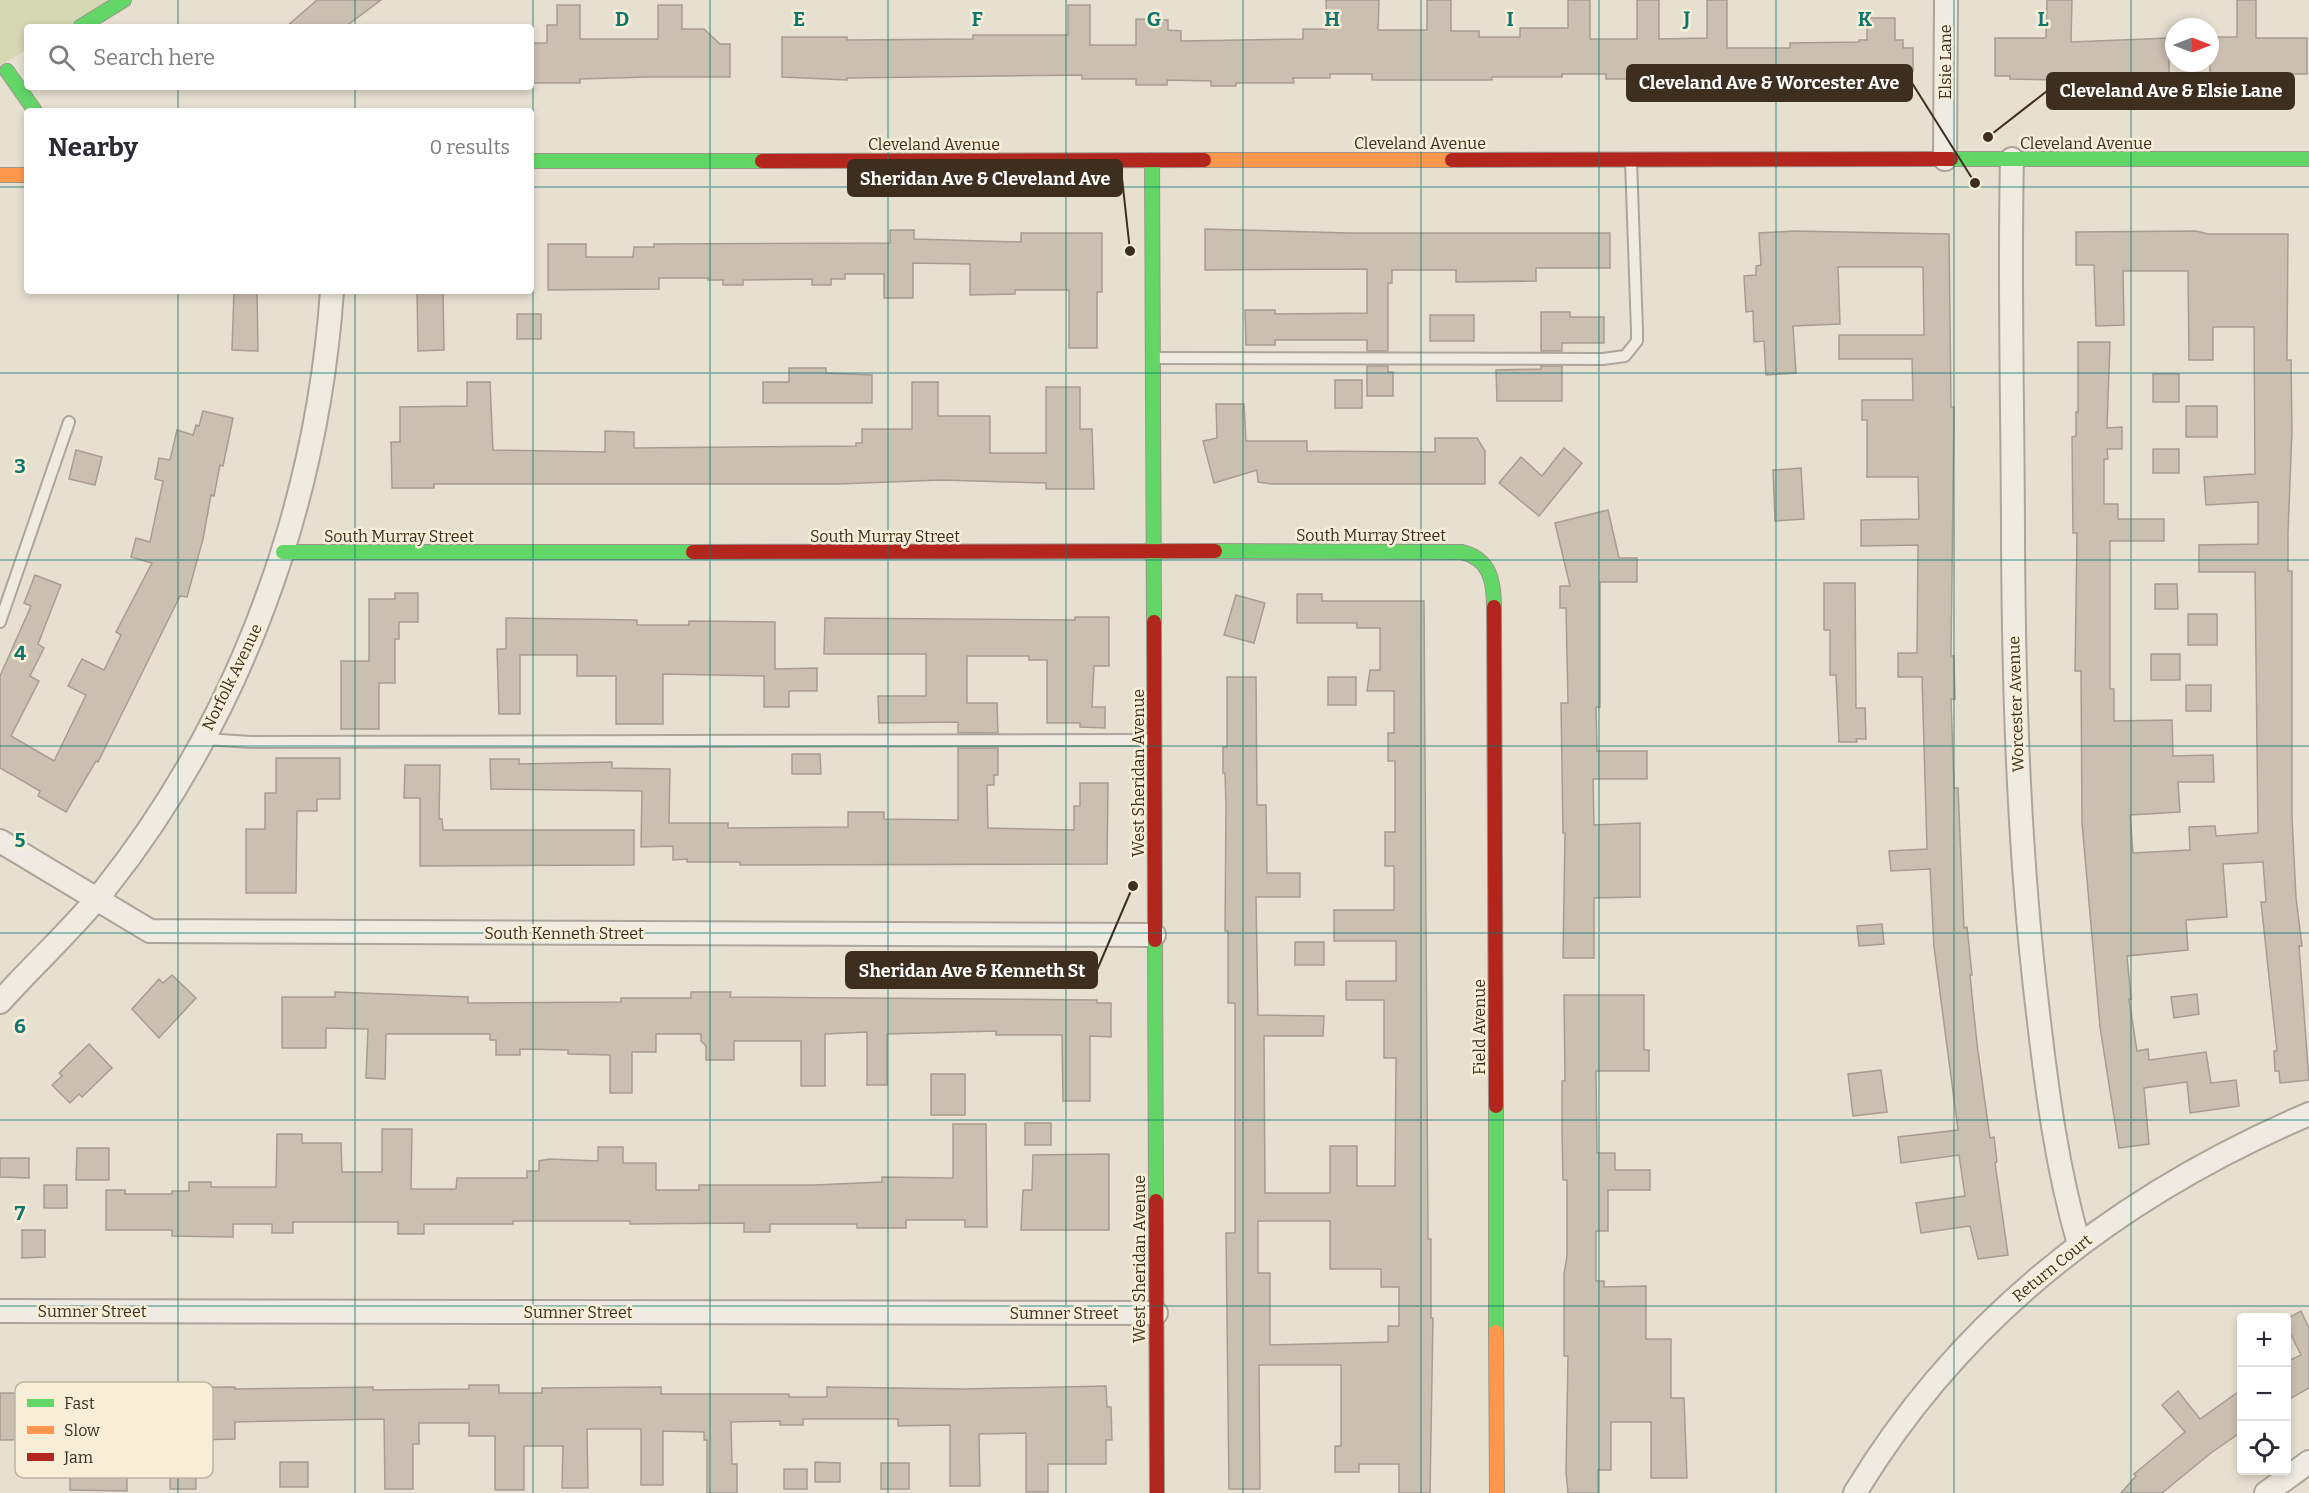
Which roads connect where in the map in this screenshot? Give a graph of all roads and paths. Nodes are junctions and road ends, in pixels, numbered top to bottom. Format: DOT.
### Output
graph roads {
  1 [pos="124,0"];
  2 [pos="1946,0"];
  3 [pos="85,24"];
  4 [pos="8,71"];
  5 [pos="32,108"];
  6 [pos="1945,159"];
  7 [pos="2012,159"];
  8 [pos="2309,159"];
  9 [pos="1152,160"];
  10 [pos="1631,160"];
  11 [pos="534,161"];
  12 [pos="0,175"];
  13 [pos="24,175"];
  14 [pos="332,294"];
  15 [pos="1152,358"];
  16 [pos="69,422"];
  17 [pos="283,552"];
  18 [pos="1153,552"];
  19 [pos="1485,562"];
  20 [pos="0,622"];
  21 [pos="202,739"];
  22 [pos="1154,740"];
  23 [pos="0,841"];
  24 [pos="97,899"];
  25 [pos="1154,934"];
  26 [pos="0,1002"];
  27 [pos="2309,1114"];
  28 [pos="2079,1244"];
  29 [pos="0,1311"];
  30 [pos="1156,1313"];
  31 [pos="2309,1462"];
  32 [pos="1157,1493"];
  33 [pos="1497,1493"];
  34 [pos="1855,1493"];
  35 [pos="2266,1493"];
  1 -- 3 [label="street"];
  2 -- 6 [label="street, Elsie Lane"];
  4 -- 5 [label="street"];
  6 -- 7 [label="street, Cleveland Avenue"];
  6 -- 10 [label="street, Cleveland Avenue"];
  7 -- 8 [label="street, Cleveland Avenue"];
  7 -- 28 [label="street, Worcester Avenue"];
  9 -- 10 [label="street, Cleveland Avenue"];
  9 -- 11 [label="street, Cleveland Avenue"];
  9 -- 15 [label="street, West Sheridan Avenue"];
  10 -- 15 [label="lane"];
  12 -- 13 [label="street"];
  14 -- 17 [label="street, Norfolk Avenue"];
  15 -- 18 [label="street, West Sheridan Avenue"];
  16 -- 20 [label="lane"];
  17 -- 18 [label="street, South Murray Street"];
  17 -- 21 [label="street, Norfolk Avenue"];
  18 -- 19 [label="street, South Murray Street"];
  18 -- 22 [label="street, West Sheridan Avenue"];
  19 -- 33 [label="street, Field Avenue"];
  21 -- 22 [label="lane"];
  21 -- 24 [label="street, Norfolk Avenue"];
  22 -- 25 [label="street, West Sheridan Avenue"];
  23 -- 24 [label="street, South Kenneth Street"];
  24 -- 25 [label="street, South Kenneth Street"];
  24 -- 26 [label="street, Norfolk Avenue"];
  25 -- 30 [label="street, West Sheridan Avenue"];
  27 -- 28 [label="street, Return Court"];
  28 -- 34 [label="street, Return Court"];
  29 -- 30 [label="street, Sumner Street"];
  30 -- 32 [label="street, West Sheridan Avenue"];
  31 -- 35 [label="street"];
}
